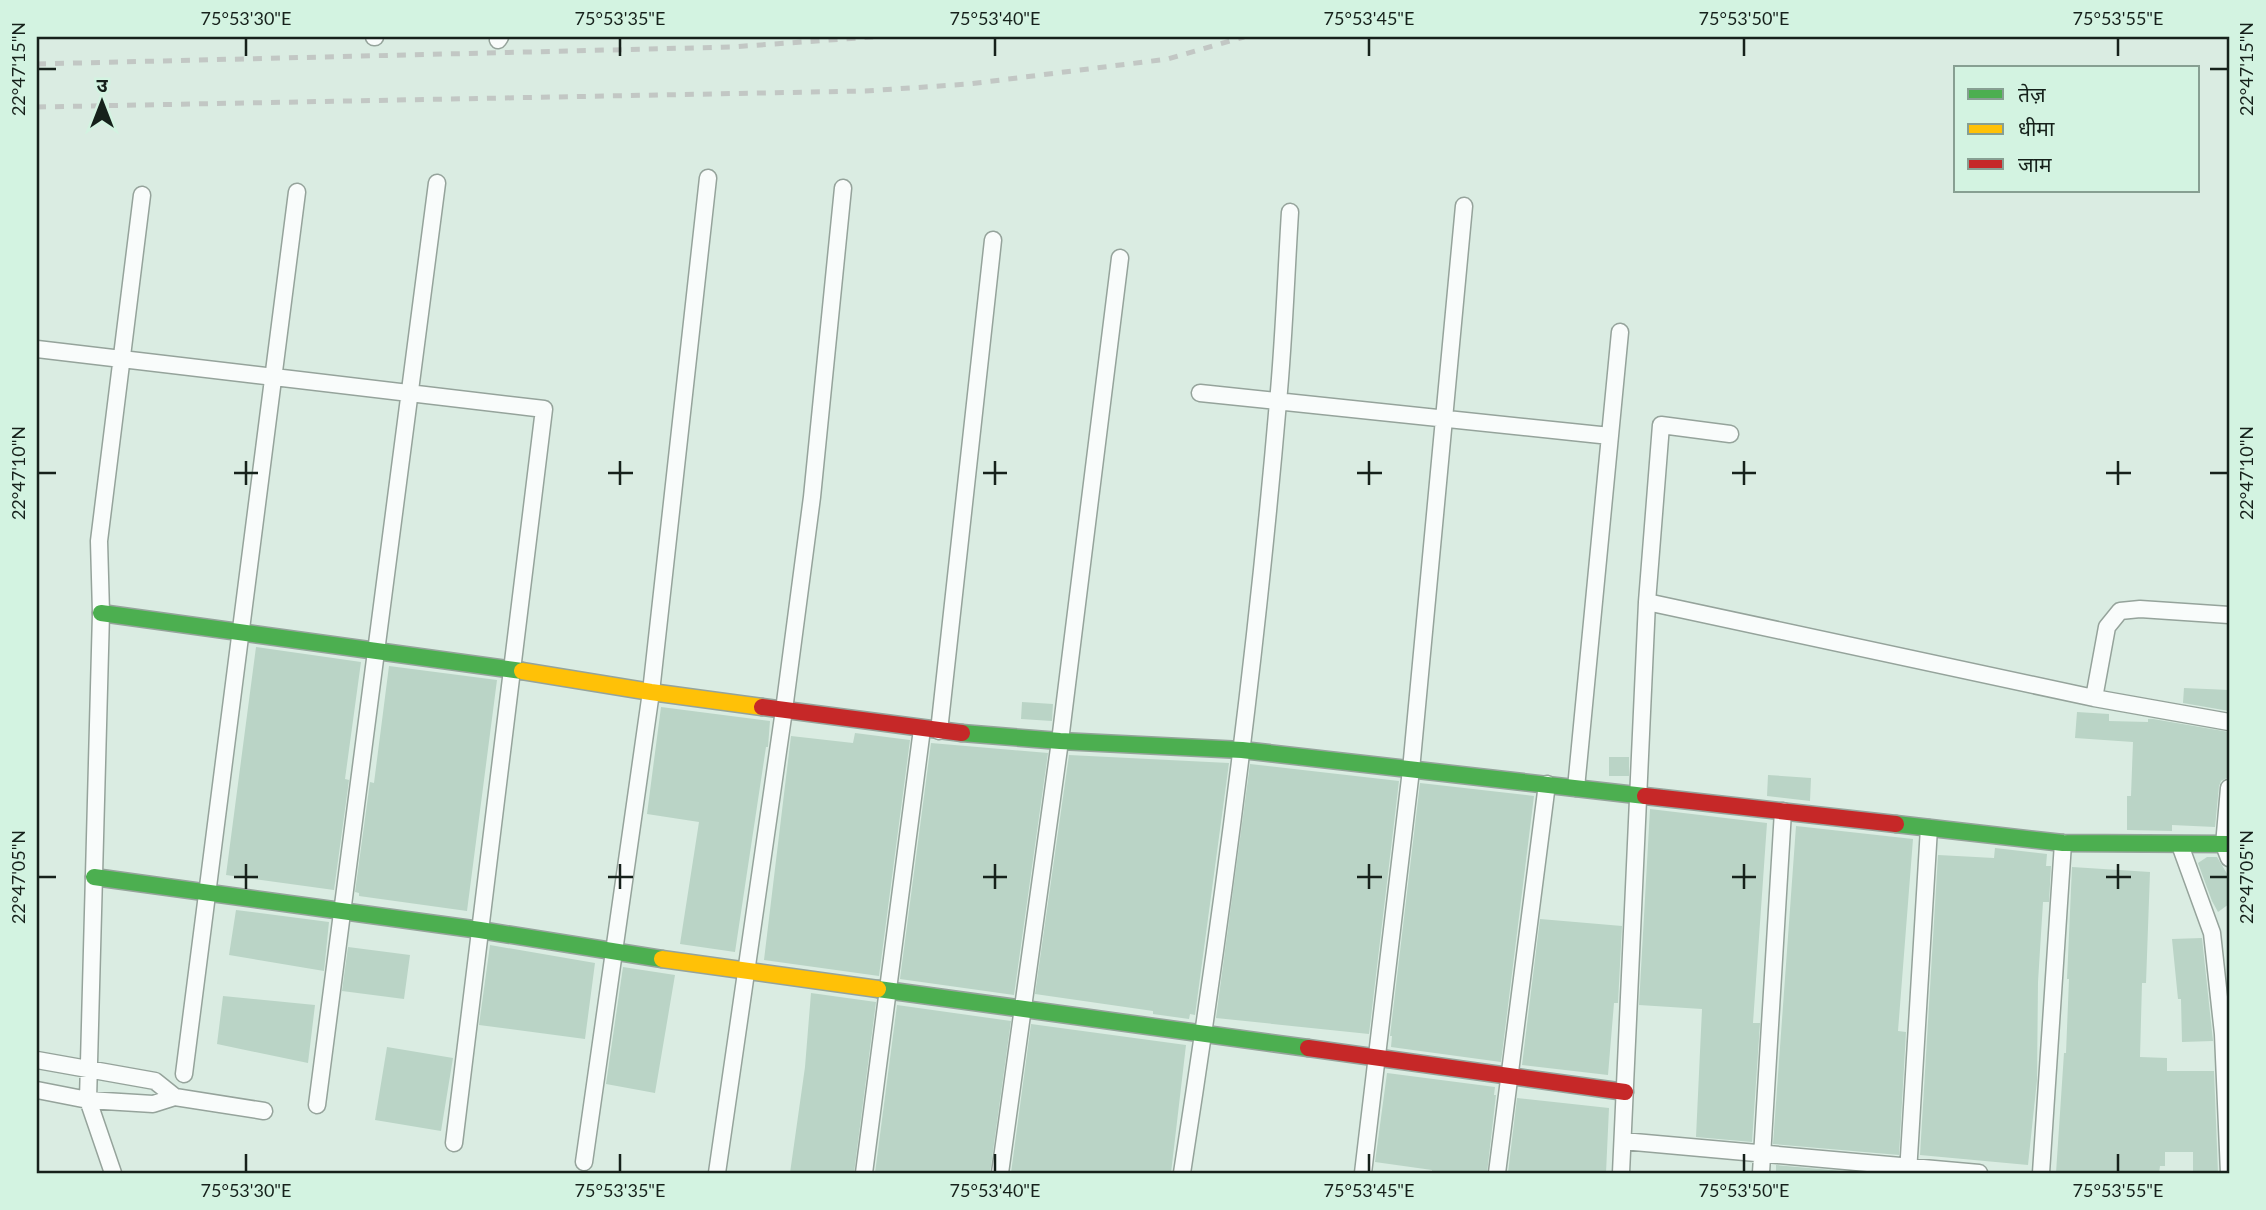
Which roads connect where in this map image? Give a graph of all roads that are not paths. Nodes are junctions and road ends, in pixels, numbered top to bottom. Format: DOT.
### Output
graph roads {
  1 [pos="708,178"];
  2 [pos="437,183"];
  3 [pos="843,188"];
  4 [pos="297,192"];
  5 [pos="142,195"];
  6 [pos="1464,206"];
  7 [pos="1290,212"];
  8 [pos="993,240"];
  9 [pos="1121,258"];
  10 [pos="1620,332"];
  11 [pos="37,349"];
  12 [pos="122,359"];
  13 [pos="275,377"];
  14 [pos="410,393"];
  15 [pos="1200,393"];
  16 [pos="1279,402"];
  17 [pos="1444,419"];
  18 [pos="1730,434"];
  19 [pos="1610,436"];
  20 [pos="1647,602"];
  21 [pos="100,613"];
  22 [pos="2229,615"];
  23 [pos="242,632"];
  24 [pos="376,650"];
  25 [pos="512,669"];
  26 [pos="651,692"];
  27 [pos="2094,698"];
  28 [pos="784,710"];
  29 [pos="2229,722"];
  30 [pos="930,730"];
  31 [pos="1060,741"];
  32 [pos="1242,750"];
  33 [pos="1411,770"];
  34 [pos="1547,785"];
  35 [pos="1576,788"];
  36 [pos="2229,788"];
  37 [pos="1638,795"];
  38 [pos="1783,811"];
  39 [pos="1929,828"];
  40 [pos="2063,843"];
  41 [pos="2179,845"];
  42 [pos="2227,849"];
  43 [pos="94,877"];
  44 [pos="208,893"];
  45 [pos="342,911"];
  46 [pos="480,930"];
  47 [pos="615,953"];
  48 [pos="746,971"];
  49 [pos="888,990"];
  50 [pos="1022,1009"];
  51 [pos="1203,1034"];
  52 [pos="1378,1058"];
  53 [pos="37,1060"];
  54 [pos="89,1068"];
  55 [pos="184,1073"];
  56 [pos="1510,1076"];
  57 [pos="37,1090"];
  58 [pos="1625,1092"];
  59 [pos="175,1097"];
  60 [pos="88,1100"];
  61 [pos="317,1105"];
  62 [pos="264,1111"];
  63 [pos="1623,1141"];
  64 [pos="454,1143"];
  65 [pos="1762,1154"];
  66 [pos="584,1162"];
  67 [pos="1908,1170"];
  68 [pos="113,1173"];
  69 [pos="717,1173"];
  70 [pos="864,1173"];
  71 [pos="1000,1173"];
  72 [pos="1182,1173"];
  73 [pos="1363,1173"];
  74 [pos="1497,1173"];
  75 [pos="1621,1173"];
  76 [pos="1761,1173"];
  77 [pos="1979,1173"];
  78 [pos="2040,1173"];
  79 [pos="2229,1173"];
  1 -- 26 [label="street"];
  2 -- 14 [label="street"];
  3 -- 28 [label="street"];
  4 -- 13 [label="street"];
  5 -- 12 [label="street"];
  6 -- 17 [label="street"];
  7 -- 16 [label="street"];
  8 -- 30 [label="street"];
  9 -- 31 [label="street"];
  10 -- 19 [label="street"];
  11 -- 12 [label="street"];
  12 -- 13 [label="street"];
  12 -- 21 [label="street"];
  13 -- 14 [label="street"];
  13 -- 23 [label="street"];
  14 -- 24 [label="street"];
  14 -- 25 [label="street"];
  15 -- 16 [label="street"];
  16 -- 17 [label="street"];
  16 -- 32 [label="street"];
  17 -- 19 [label="street"];
  17 -- 33 [label="street"];
  18 -- 20 [label="street"];
  19 -- 35 [label="street"];
  20 -- 27 [label="street"];
  20 -- 37 [label="street"];
  21 -- 23 [label="street"];
  21 -- 43 [label="street"];
  22 -- 27 [label="street"];
  23 -- 24 [label="street"];
  23 -- 44 [label="street"];
  24 -- 25 [label="street"];
  24 -- 45 [label="street"];
  25 -- 26 [label="street"];
  25 -- 46 [label="street"];
  26 -- 28 [label="street"];
  26 -- 47 [label="street"];
  27 -- 29 [label="street"];
  28 -- 30 [label="street"];
  28 -- 48 [label="street"];
  30 -- 31 [label="street"];
  30 -- 49 [label="street"];
  31 -- 32 [label="street"];
  31 -- 50 [label="street"];
  32 -- 33 [label="street"];
  32 -- 51 [label="street"];
  33 -- 34 [label="street"];
  33 -- 52 [label="street"];
  34 -- 35 [label="street"];
  34 -- 56 [label="street"];
  35 -- 37 [label="street"];
  36 -- 42 [label="street"];
  37 -- 38 [label="street"];
  37 -- 58 [label="street"];
  38 -- 39 [label="street"];
  38 -- 65 [label="street"];
  39 -- 40 [label="street"];
  39 -- 67 [label="street"];
  40 -- 41 [label="street"];
  40 -- 78 [label="street"];
  41 -- 42 [label="street"];
  41 -- 79 [label="street"];
  43 -- 44 [label="street"];
  43 -- 54 [label="street"];
  44 -- 45 [label="street"];
  44 -- 55 [label="street"];
  45 -- 46 [label="street"];
  45 -- 61 [label="street"];
  46 -- 47 [label="street"];
  46 -- 64 [label="street"];
  47 -- 48 [label="street"];
  47 -- 66 [label="street"];
  48 -- 49 [label="street"];
  48 -- 69 [label="street"];
  49 -- 50 [label="street"];
  49 -- 70 [label="street"];
  50 -- 51 [label="street"];
  50 -- 71 [label="street"];
  51 -- 52 [label="street"];
  51 -- 72 [label="street"];
  52 -- 56 [label="street"];
  52 -- 73 [label="street"];
  53 -- 54 [label="street"];
  54 -- 59 [label="street"];
  54 -- 60 [label="street"];
  56 -- 58 [label="street"];
  56 -- 74 [label="street"];
  57 -- 60 [label="street"];
  58 -- 63 [label="street"];
  59 -- 60 [label="street"];
  59 -- 62 [label="street"];
  60 -- 68 [label="street"];
  63 -- 65 [label="street"];
  63 -- 75 [label="street"];
  65 -- 67 [label="street"];
  65 -- 76 [label="street"];
  67 -- 77 [label="street"];
}
